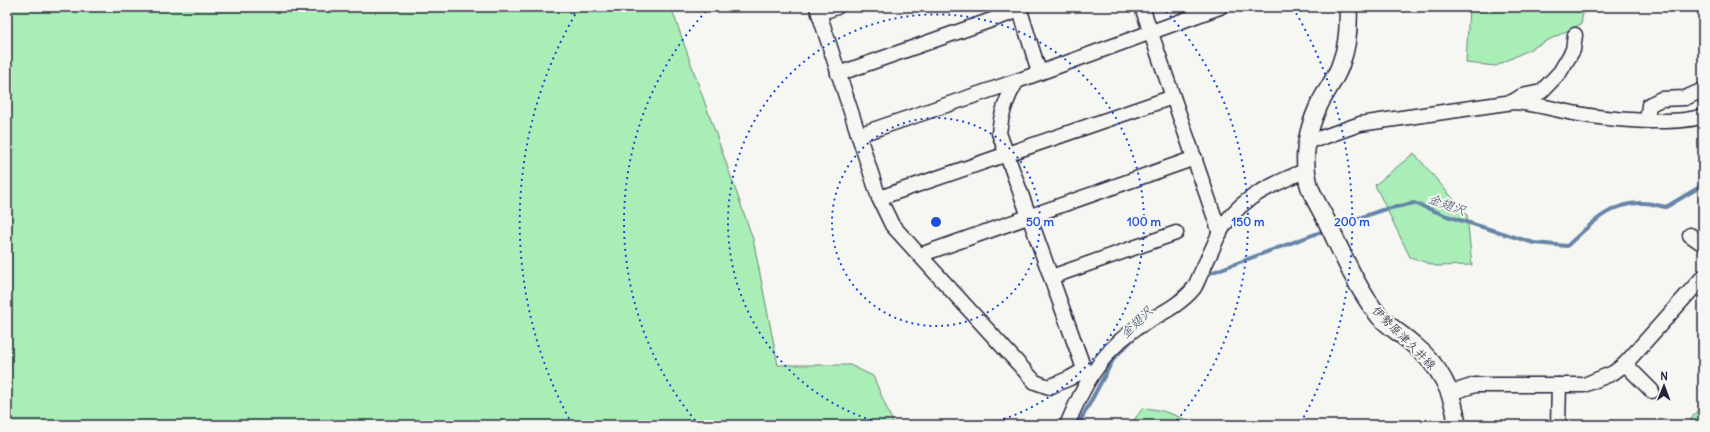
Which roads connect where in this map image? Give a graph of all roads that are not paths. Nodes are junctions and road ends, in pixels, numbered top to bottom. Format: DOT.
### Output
graph roads {
  1 [pos="837,7"];
  2 [pos="1142,7"];
  3 [pos="1220,7"];
  4 [pos="1348,7"];
  5 [pos="1020,8"];
  6 [pos="818,10"];
  7 [pos="1150,32"];
  8 [pos="1575,35"];
  9 [pos="1039,72"];
  10 [pos="838,74"];
  11 [pos="1017,81"];
  12 [pos="1703,90"];
  13 [pos="1174,97"];
  14 [pos="1513,102"];
  15 [pos="1703,116"];
  16 [pos="1648,120"];
  17 [pos="858,135"];
  18 [pos="1307,138"];
  19 [pos="1007,154"];
  20 [pos="1195,158"];
  21 [pos="1306,170"];
  22 [pos="879,198"];
  23 [pos="1029,217"];
  24 [pos="1176,233"];
  25 [pos="1220,233"];
  26 [pos="1690,235"];
  27 [pos="1703,244"];
  28 [pos="920,255"];
  29 [pos="1051,277"];
  30 [pos="1703,277"];
  31 [pos="1626,364"];
  32 [pos="1086,375"];
  33 [pos="1559,385"];
  34 [pos="1652,391"];
  35 [pos="1450,393"];
  36 [pos="1067,425"];
  37 [pos="1457,425"];
  38 [pos="1558,425"];
  1 -- 6 [label="street"];
  2 -- 7 [label="street"];
  3 -- 7 [label="street"];
  4 -- 18 [label="main road, 伊勢原津久井線"];
  5 -- 9 [label="street"];
  5 -- 10 [label="street"];
  6 -- 10 [label="street"];
  7 -- 9 [label="street"];
  7 -- 13 [label="street"];
  8 -- 14 [label="street"];
  9 -- 11 [label="street"];
  10 -- 17 [label="street"];
  11 -- 17 [label="street"];
  11 -- 19 [label="street"];
  12 -- 16 [label="street"];
  13 -- 19 [label="street"];
  13 -- 20 [label="street"];
  14 -- 16 [label="street"];
  14 -- 18 [label="street"];
  15 -- 16 [label="street"];
  17 -- 22 [label="street"];
  18 -- 21 [label="main road, 伊勢原津久井線"];
  19 -- 22 [label="street"];
  19 -- 23 [label="street"];
  20 -- 23 [label="street"];
  20 -- 25 [label="street"];
  21 -- 25 [label="street"];
  21 -- 35 [label="main road, 伊勢原津久井線"];
  22 -- 28 [label="street"];
  23 -- 28 [label="street"];
  23 -- 29 [label="street"];
  24 -- 29 [label="street"];
  25 -- 32 [label="street"];
  26 -- 27 [label="street"];
  28 -- 32 [label="street"];
  29 -- 32 [label="street"];
  30 -- 31 [label="street"];
  31 -- 33 [label="street"];
  31 -- 34 [label="street"];
  32 -- 36 [label="street"];
  33 -- 35 [label="street"];
  33 -- 38 [label="street"];
  35 -- 37 [label="main road, 伊勢原津久井線"];
}
